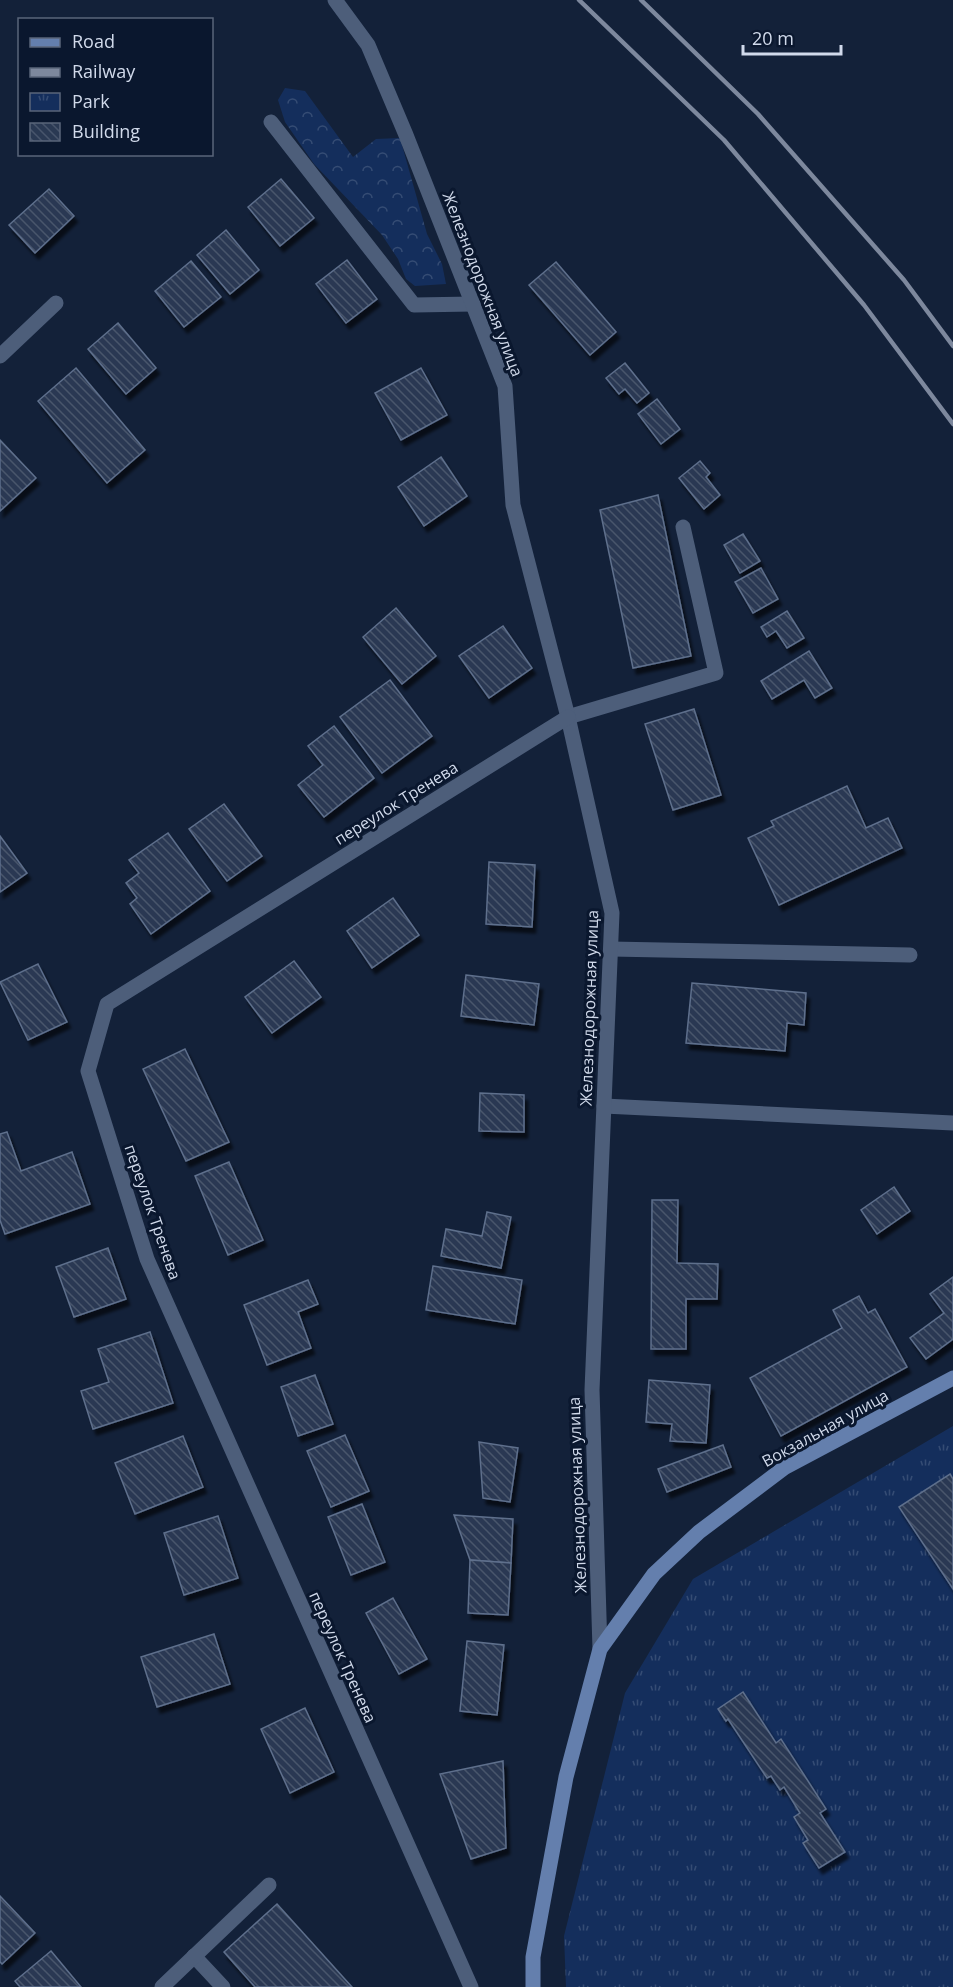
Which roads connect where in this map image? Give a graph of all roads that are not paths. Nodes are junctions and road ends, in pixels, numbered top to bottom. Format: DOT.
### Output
graph roads {
  1 [pos="335,0"];
  2 [pos="271,122"];
  3 [pos="56,303"];
  4 [pos="473,304"];
  5 [pos="0,356"];
  6 [pos="683,527"];
  7 [pos="568,717"];
  8 [pos="611,949"];
  9 [pos="910,956"];
  10 [pos="604,1106"];
  11 [pos="953,1123"];
  12 [pos="953,1378"];
  13 [pos="600,1649"];
  14 [pos="269,1884"];
  15 [pos="194,1956"];
  16 [pos="162,1987"];
  17 [pos="223,1987"];
  18 [pos="471,1987"];
  19 [pos="533,1987"];
  1 -- 4 [label="street, Железнодорожная улица"];
  2 -- 4 [label="street"];
  3 -- 5 [label="street"];
  4 -- 7 [label="street, Железнодорожная улица"];
  6 -- 7 [label="street, переулок Тренева"];
  7 -- 8 [label="street, Железнодорожная улица"];
  7 -- 18 [label="street, переулок Тренева"];
  8 -- 9 [label="street"];
  8 -- 10 [label="street, Железнодорожная улица"];
  10 -- 11 [label="street"];
  10 -- 13 [label="street, Железнодорожная улица"];
  12 -- 13 [label="street, Вокзальная улица"];
  13 -- 19 [label="street, Железнодорожная улица"];
  14 -- 15 [label="street"];
  15 -- 16 [label="street"];
  15 -- 17 [label="street"];
}
